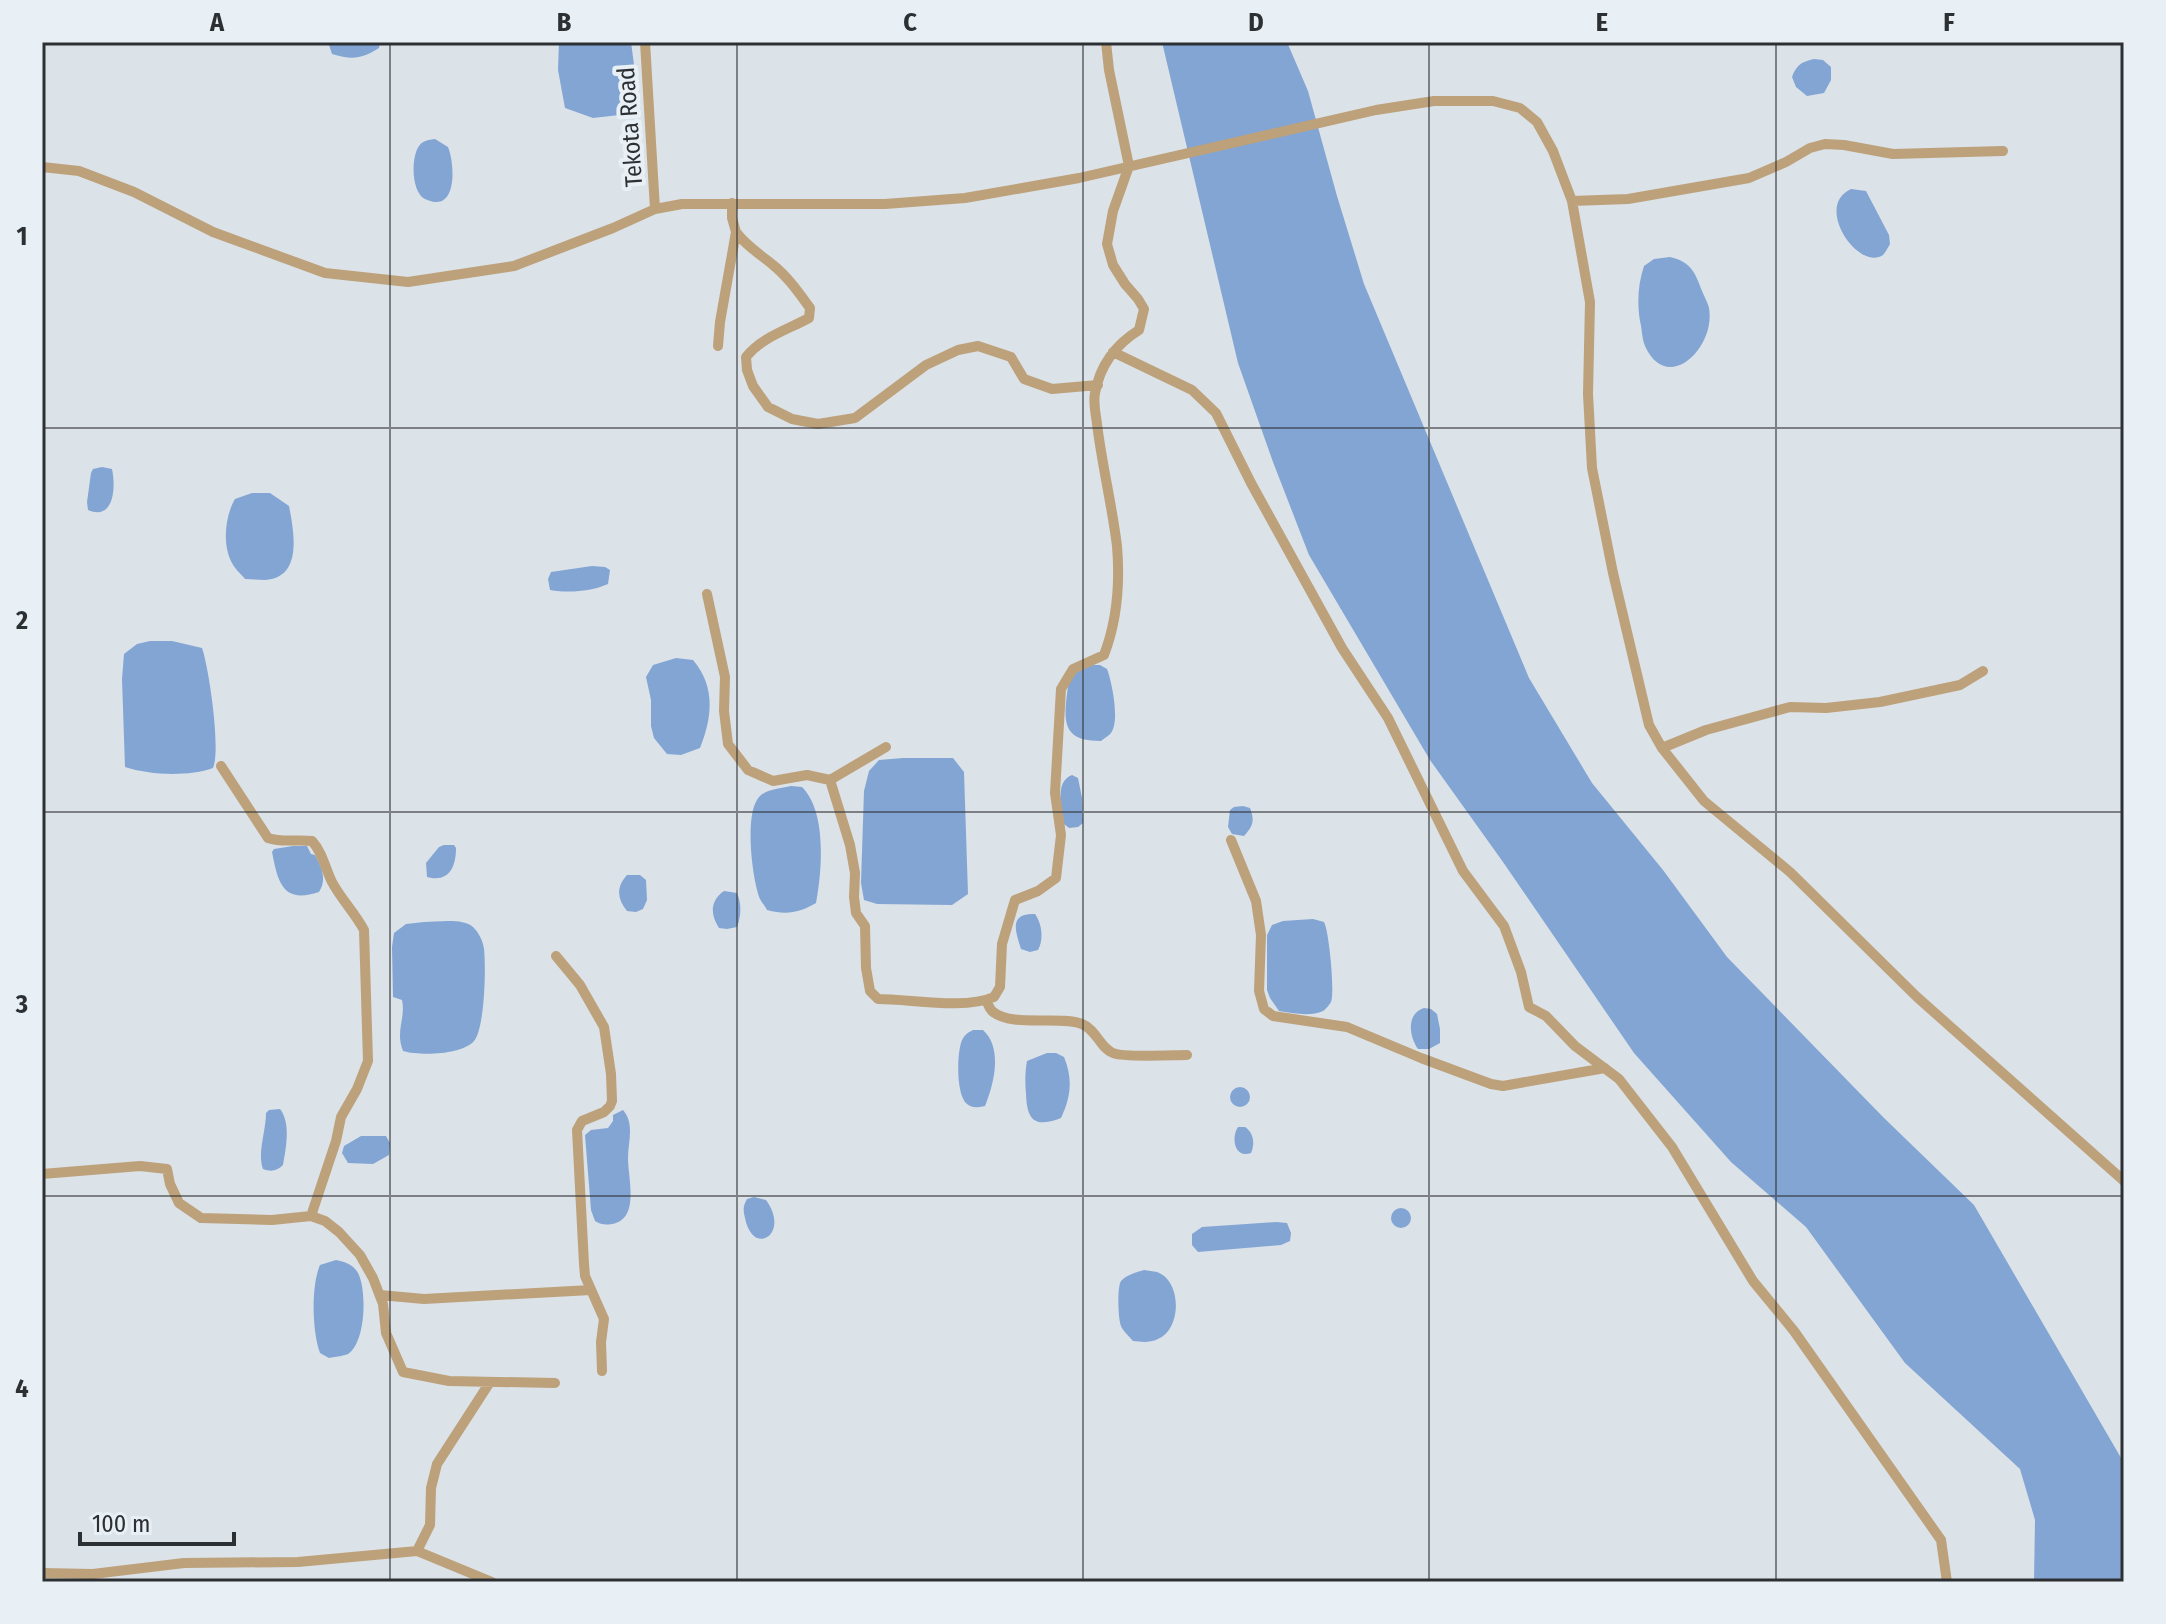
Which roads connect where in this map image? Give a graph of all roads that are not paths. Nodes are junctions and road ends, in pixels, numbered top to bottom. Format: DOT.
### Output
graph roads {
  1 [pos="645,42"];
  2 [pos="1106,42"];
  3 [pos="2003,151"];
  4 [pos="1129,166"];
  5 [pos="42,167"];
  6 [pos="1572,201"];
  7 [pos="732,203"];
  8 [pos="655,209"];
  9 [pos="736,232"];
  10 [pos="718,346"];
  11 [pos="1113,352"];
  12 [pos="1098,385"];
  13 [pos="707,594"];
  14 [pos="1983,671"];
  15 [pos="886,747"];
  16 [pos="1662,748"];
  17 [pos="221,766"];
  18 [pos="830,780"];
  19 [pos="1231,840"];
  20 [pos="556,956"];
  21 [pos="986,1000"];
  22 [pos="1187,1055"];
  23 [pos="1605,1068"];
  24 [pos="42,1174"];
  25 [pos="2124,1181"];
  26 [pos="311,1216"];
  27 [pos="591,1290"];
  28 [pos="380,1295"];
  29 [pos="602,1371"];
  30 [pos="490,1382"];
  31 [pos="555,1383"];
  32 [pos="417,1551"];
  33 [pos="42,1573"];
  34 [pos="492,1582"];
  35 [pos="1947,1582"];
  1 -- 8 [label="street, Tekota Road"];
  2 -- 4 [label="street"];
  3 -- 6 [label="street"];
  4 -- 6 [label="street"];
  4 -- 7 [label="street"];
  4 -- 11 [label="street"];
  5 -- 8 [label="street"];
  6 -- 16 [label="street"];
  7 -- 8 [label="street"];
  7 -- 9 [label="street"];
  9 -- 10 [label="street"];
  9 -- 12 [label="street"];
  11 -- 12 [label="street"];
  11 -- 23 [label="street"];
  12 -- 21 [label="street"];
  13 -- 18 [label="street"];
  14 -- 16 [label="street"];
  15 -- 18 [label="street"];
  16 -- 25 [label="street"];
  17 -- 26 [label="street"];
  18 -- 21 [label="street"];
  19 -- 23 [label="street"];
  20 -- 27 [label="street"];
  21 -- 22 [label="street"];
  23 -- 35 [label="street"];
  24 -- 26 [label="street"];
  26 -- 28 [label="street"];
  27 -- 28 [label="street"];
  27 -- 29 [label="street"];
  28 -- 30 [label="street"];
  30 -- 31 [label="street"];
  30 -- 32 [label="street"];
  32 -- 33 [label="street"];
  32 -- 34 [label="street"];
}
